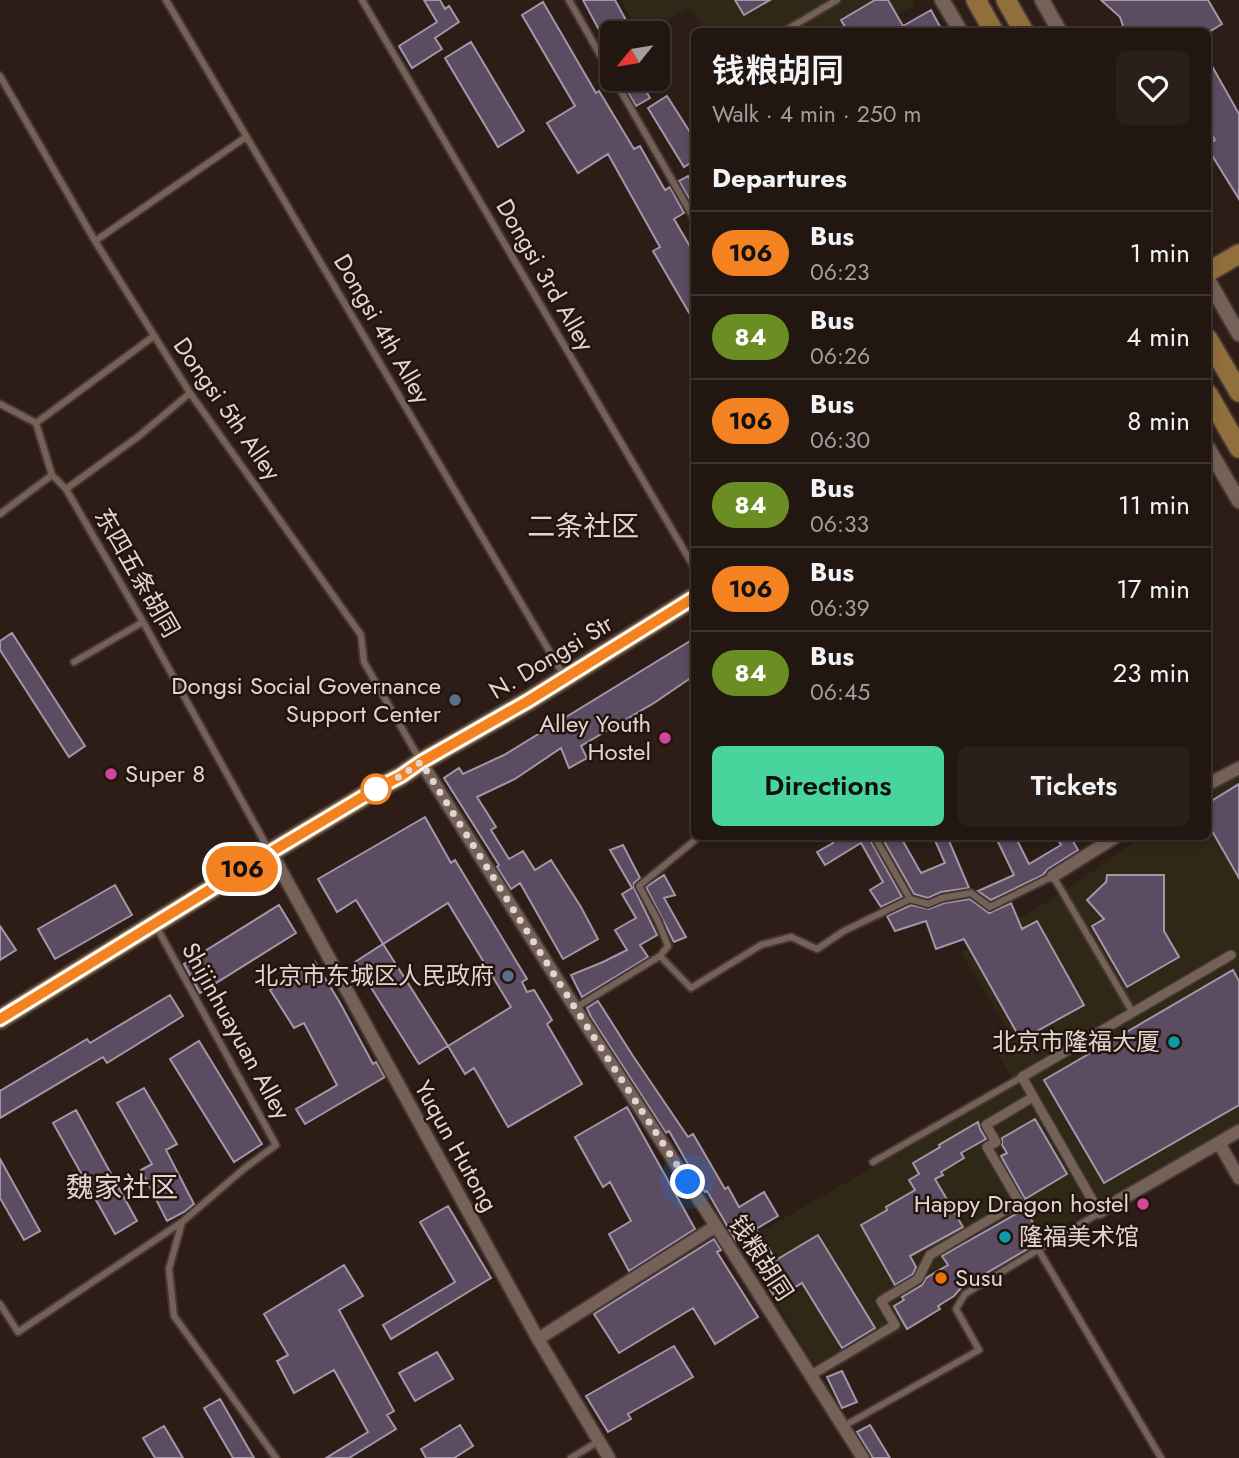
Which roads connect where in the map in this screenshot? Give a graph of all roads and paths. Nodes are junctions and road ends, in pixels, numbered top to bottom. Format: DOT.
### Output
graph roads {
  1 [pos="166,0"];
  2 [pos="362,0"];
  3 [pos="569,0"];
  4 [pos="836,0"];
  5 [pos="942,0"];
  6 [pos="976,0"];
  7 [pos="1006,0"];
  8 [pos="1042,0"];
  9 [pos="790,28"];
  10 [pos="959,28"];
  11 [pos="992,28"];
  12 [pos="1022,28"];
  13 [pos="1058,28"];
  14 [pos="600,54"];
  15 [pos="0,76"];
  16 [pos="621,91"];
  17 [pos="246,137"];
  18 [pos="691,213"];
  19 [pos="95,241"];
  20 [pos="1239,254"];
  21 [pos="1211,270"];
  22 [pos="1211,285"];
  23 [pos="1239,334"];
  24 [pos="154,336"];
  25 [pos="1211,344"];
  26 [pos="1239,392"];
  27 [pos="190,393"];
  28 [pos="1211,399"];
  29 [pos="0,404"];
  30 [pos="36,424"];
  31 [pos="1239,448"];
  32 [pos="1211,453"];
  33 [pos="52,475"];
  34 [pos="66,489"];
  35 [pos="1239,500"];
  36 [pos="0,514"];
  37 [pos="691,562"];
  38 [pos="691,599"];
  39 [pos="143,622"];
  40 [pos="74,662"];
  41 [pos="565,678"];
  42 [pos="421,762"];
  43 [pos="1239,768"];
  44 [pos="1211,782"];
  45 [pos="695,840"];
  46 [pos="876,840"];
  47 [pos="1111,840"];
  48 [pos="271,852"];
  49 [pos="1053,876"];
  50 [pos="910,899"];
  51 [pos="155,923"];
  52 [pos="1231,955"];
  53 [pos="660,956"];
  54 [pos="575,1008"];
  55 [pos="1133,1013"];
  56 [pos="0,1019"];
  57 [pos="1022,1077"];
  58 [pos="1033,1097"];
  59 [pos="1239,1131"];
  60 [pos="1219,1143"];
  61 [pos="873,1163"];
  62 [pos="1239,1178"];
  63 [pos="1099,1212"];
  64 [pos="182,1222"];
  65 [pos="716,1226"];
  66 [pos="1038,1249"];
  67 [pos="0,1304"];
  68 [pos="538,1339"];
  69 [pos="811,1375"];
  70 [pos="844,1426"];
  71 [pos="599,1441"];
  72 [pos="276,1458"];
  73 [pos="571,1458"];
  74 [pos="609,1458"];
  75 [pos="863,1458"];
  76 [pos="1161,1458"];
  1 -- 17 [label="lane, Dongsi 4th Alley"];
  2 -- 37 [label="lane, Dongsi 3rd Alley"];
  3 -- 14 [label="lane"];
  4 -- 9 [label="lane"];
  5 -- 10 [label="street"];
  6 -- 11 [label="main road"];
  7 -- 12 [label="main road"];
  8 -- 13 [label="street"];
  15 -- 19 [label="lane, Dongsi 5th Alley"];
  16 -- 18 [label="lane"];
  17 -- 19 [label="lane"];
  17 -- 41 [label="lane, Dongsi 4th Alley"];
  19 -- 24 [label="lane, Dongsi 5th Alley"];
  20 -- 21 [label="main road"];
  22 -- 23 [label="street"];
  24 -- 27 [label="lane, Dongsi 5th Alley"];
  24 -- 30 [label="lane"];
  25 -- 26 [label="main road"];
  27 -- 34 [label="lane"];
  27 -- 42 [label="lane, Dongsi 5th Alley"];
  28 -- 31 [label="main road"];
  29 -- 30 [label="lane"];
  30 -- 33 [label="lane, 东四五条胡同"];
  32 -- 35 [label="street"];
  33 -- 34 [label="lane, 东四五条胡同"];
  33 -- 36 [label="lane"];
  34 -- 39 [label="lane, 东四五条胡同"];
  38 -- 41 [label="main road, N. Dongsi Str"];
  39 -- 40 [label="lane"];
  39 -- 48 [label="lane, 东四五条胡同"];
  41 -- 42 [label="main road, N. Dongsi Str"];
  42 -- 48 [label="main road, N. Dongsi Str"];
  42 -- 54 [label="street, 钱粮胡同"];
  43 -- 44 [label="street"];
  45 -- 53 [label="lane"];
  46 -- 50 [label="lane"];
  47 -- 49 [label="street"];
  48 -- 51 [label="main road, N. Dongsi Str"];
  48 -- 68 [label="street, Yuqun Hutong"];
  49 -- 50 [label="lane"];
  49 -- 55 [label="lane"];
  50 -- 53 [label="lane"];
  51 -- 56 [label="main road, N. Dongsi Str"];
  51 -- 64 [label="lane, Shijinhuayuan Alley"];
  52 -- 55 [label="street"];
  53 -- 54 [label="lane"];
  54 -- 65 [label="street, 钱粮胡同"];
  55 -- 57 [label="street"];
  57 -- 58 [label="street"];
  57 -- 61 [label="lane"];
  58 -- 63 [label="street"];
  58 -- 69 [label="street"];
  59 -- 60 [label="street"];
  60 -- 62 [label="street"];
  60 -- 63 [label="street"];
  63 -- 66 [label="lane"];
  64 -- 67 [label="lane"];
  64 -- 72 [label="lane"];
  65 -- 68 [label="street"];
  65 -- 69 [label="street, 钱粮胡同"];
  66 -- 70 [label="lane"];
  66 -- 76 [label="lane"];
  68 -- 71 [label="street, Yuqun Hutong"];
  69 -- 70 [label="street, 钱粮胡同"];
  70 -- 75 [label="street, 钱粮胡同"];
  71 -- 73 [label="lane"];
  71 -- 74 [label="street, Yuqun Hutong"];
}
